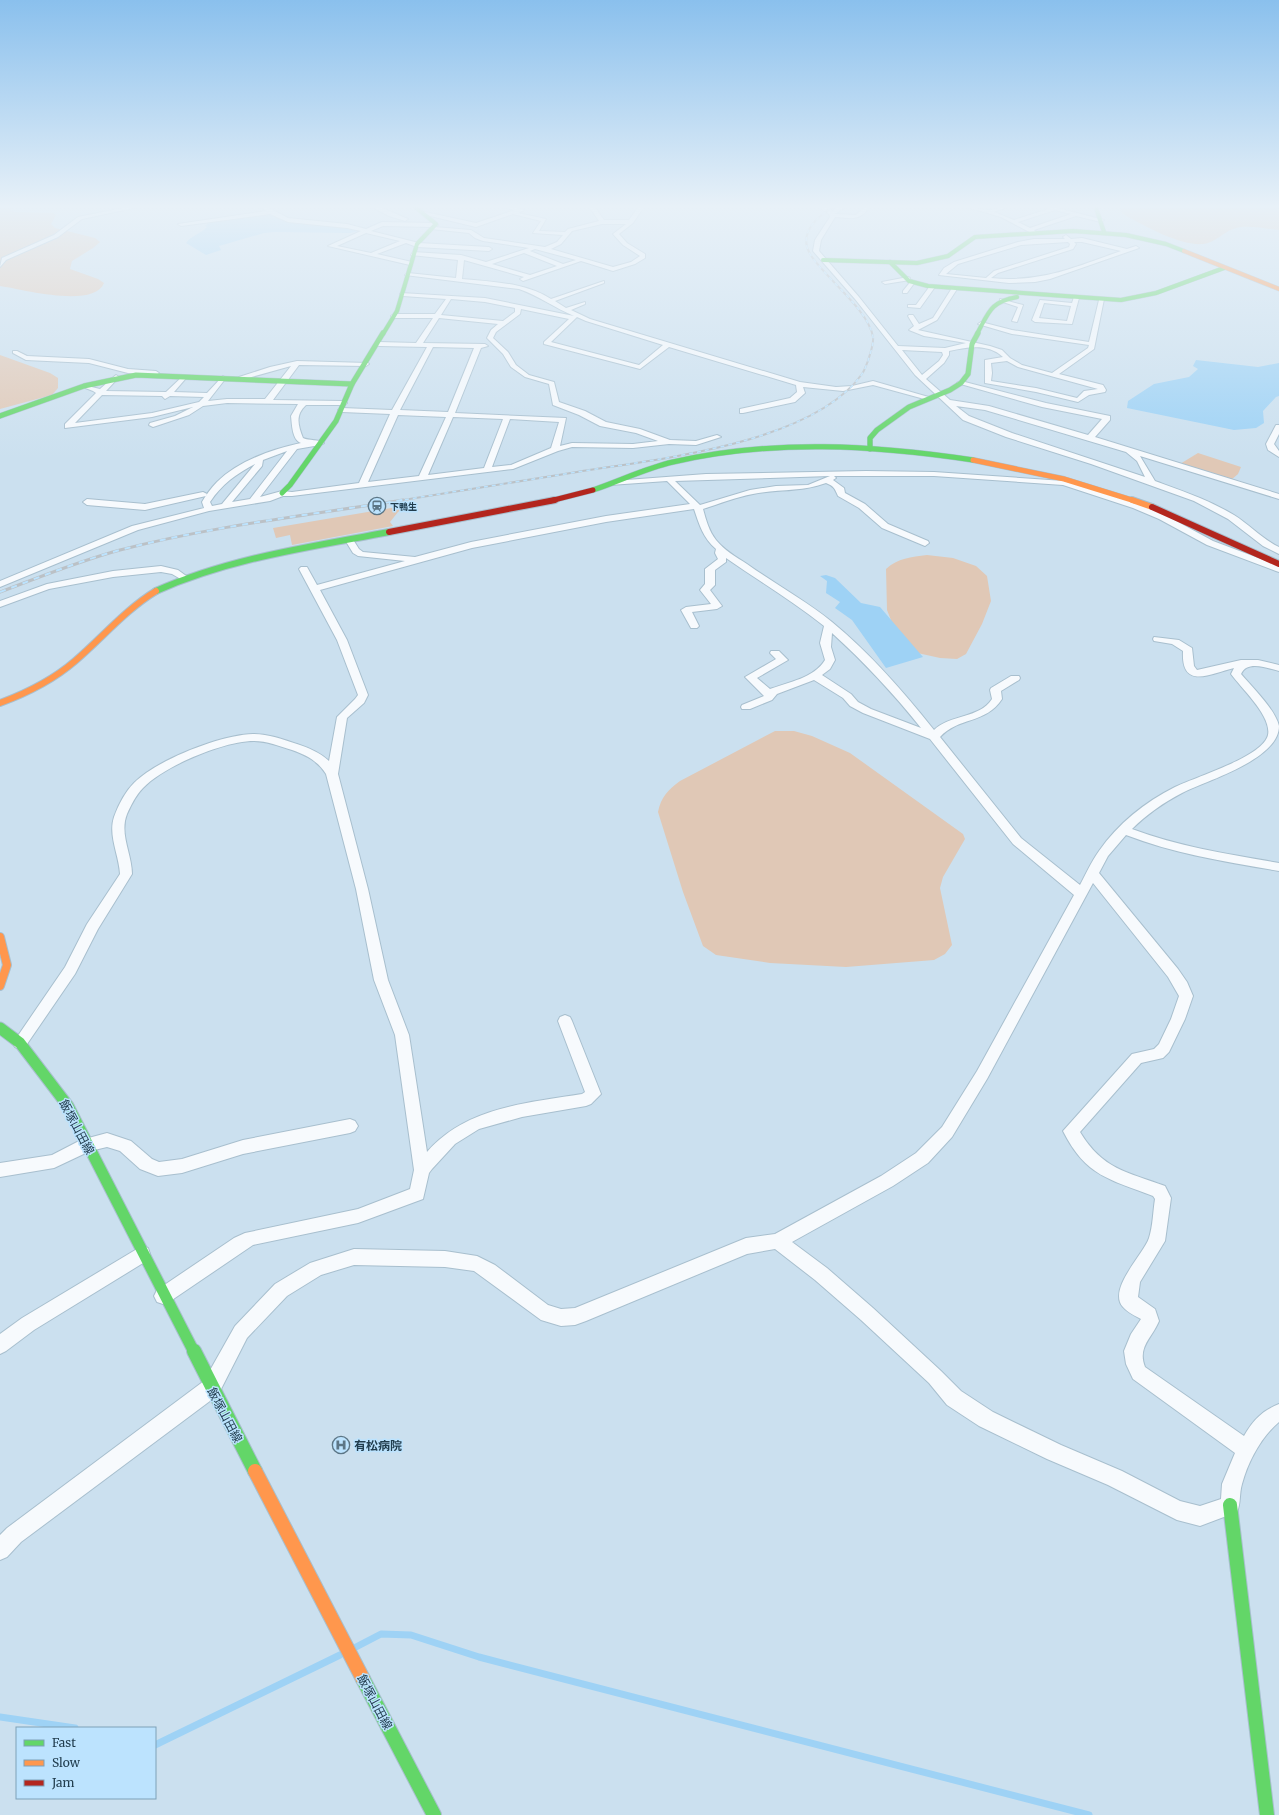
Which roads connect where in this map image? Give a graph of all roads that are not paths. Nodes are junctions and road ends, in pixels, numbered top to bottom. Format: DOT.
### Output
graph roads {
  1 [pos="954,289"];
  2 [pos="404,290"];
  3 [pos="426,290"];
  4 [pos="443,290"];
  5 [pos="460,290"];
  6 [pos="473,290"];
  7 [pos="513,290"];
  8 [pos="581,290"];
  9 [pos="848,290"];
  10 [pos="930,290"];
  11 [pos="965,290"];
  12 [pos="1161,290"];
  13 [pos="986,291"];
  14 [pos="487,292"];
  15 [pos="509,293"];
  16 [pos="403,294"];
  17 [pos="1037,294"];
  18 [pos="450,297"];
  19 [pos="1002,300"];
  20 [pos="1102,300"];
  21 [pos="550,301"];
  22 [pos="1075,301"];
  23 [pos="583,303"];
  24 [pos="910,306"];
  25 [pos="518,308"];
  26 [pos="566,310"];
  27 [pos="394,316"];
  28 [pos="436,316"];
  29 [pos="911,316"];
  30 [pos="574,318"];
  31 [pos="588,320"];
  32 [pos="1015,321"];
  33 [pos="504,323"];
  34 [pos="981,324"];
  35 [pos="918,327"];
  36 [pos="972,343"];
  37 [pos="379,344"];
  38 [pos="1092,344"];
  39 [pos="418,345"];
  40 [pos="431,345"];
  41 [pos="667,345"];
  42 [pos="478,346"];
  43 [pos="498,346"];
  44 [pos="897,348"];
  45 [pos="945,350"];
  46 [pos="15,352"];
  47 [pos="1008,359"];
  48 [pos="297,363"];
  49 [pos="366,364"];
  50 [pos="1053,374"];
  51 [pos="182,376"];
  52 [pos="116,377"];
  53 [pos="224,378"];
  54 [pos="241,378"];
  55 [pos="922,379"];
  56 [pos="283,382"];
  57 [pos="961,383"];
  58 [pos="352,384"];
  59 [pos="799,384"];
  60 [pos="85,386"];
  61 [pos="100,393"];
  62 [pos="168,394"];
  63 [pos="938,394"];
  64 [pos="210,395"];
  65 [pos="928,398"];
  66 [pos="268,401"];
  67 [pos="305,402"];
  68 [pos="948,402"];
  69 [pos="205,403"];
  70 [pos="342,407"];
  71 [pos="743,411"];
  72 [pos="193,412"];
  73 [pos="204,412"];
  74 [pos="395,412"];
  75 [pos="155,414"];
  76 [pos="451,414"];
  77 [pos="0,416"];
  78 [pos="506,417"];
  79 [pos="153,425"];
  80 [pos="1279,426"];
  81 [pos="717,437"];
  82 [pos="1090,438"];
  83 [pos="669,442"];
  84 [pos="301,443"];
  85 [pos="320,443"];
  86 [pos="1124,448"];
  87 [pos="555,449"];
  88 [pos="870,449"];
  89 [pos="1279,455"];
  90 [pos="259,459"];
  91 [pos="487,470"];
  92 [pos="843,474"];
  93 [pos="423,477"];
  94 [pos="669,479"];
  95 [pos="824,480"];
  96 [pos="1151,482"];
  97 [pos="613,483"];
  98 [pos="363,484"];
  99 [pos="282,493"];
  100 [pos="1279,497"];
  101 [pos="253,501"];
  102 [pos="87,502"];
  103 [pos="206,502"];
  104 [pos="225,506"];
  105 [pos="697,507"];
  106 [pos="349,540"];
  107 [pos="925,543"];
  108 [pos="720,549"];
  109 [pos="1279,551"];
  110 [pos="417,559"];
  111 [pos="1279,564"];
  112 [pos="304,569"];
  113 [pos="1279,569"];
  114 [pos="184,578"];
  115 [pos="0,584"];
  116 [pos="315,588"];
  117 [pos="0,604"];
  118 [pos="829,625"];
  119 [pos="694,626"];
  120 [pos="1158,639"];
  121 [pos="775,653"];
  122 [pos="1244,664"];
  123 [pos="1279,668"];
  124 [pos="814,676"];
  125 [pos="1015,678"];
  126 [pos="770,695"];
  127 [pos="0,703"];
  128 [pos="746,707"];
  129 [pos="934,737"];
  130 [pos="332,774"];
  131 [pos="1123,830"];
  132 [pos="1279,867"];
  133 [pos="1092,873"];
  134 [pos="1081,893"];
  135 [pos="0,937"];
  136 [pos="0,986"];
  137 [pos="565,1021"];
  138 [pos="0,1028"];
  139 [pos="20,1043"];
  140 [pos="350,1126"];
  141 [pos="87,1145"];
  142 [pos="0,1170"];
  143 [pos="422,1170"];
  144 [pos="778,1241"];
  145 [pos="142,1254"];
  146 [pos="163,1296"];
  147 [pos="0,1345"];
  148 [pos="211,1388"];
  149 [pos="1279,1413"];
  150 [pos="1246,1449"];
  151 [pos="1230,1505"];
  152 [pos="0,1550"];
  153 [pos="434,1815"];
  154 [pos="1266,1815"];
  1 -- 35 [label="street"];
  2 -- 16 [label="street"];
  3 -- 16 [label="street"];
  4 -- 18 [label="street"];
  5 -- 18 [label="street"];
  6 -- 14 [label="street"];
  7 -- 15 [label="street"];
  8 -- 21 [label="street"];
  9 -- 44 [label="street"];
  10 -- 24 [label="street"];
  11 -- 13 [label="street"];
  12 -- 20 [label="street"];
  13 -- 17 [label="street"];
  14 -- 15 [label="street"];
  14 -- 15 [label="street"];
  15 -- 21 [label="street"];
  15 -- 25 [label="street"];
  16 -- 27 [label="street"];
  17 -- 19 [label="street"];
  17 -- 22 [label="street"];
  18 -- 28 [label="street"];
  19 -- 32 [label="street"];
  19 -- 34 [label="street"];
  20 -- 22 [label="street"];
  20 -- 38 [label="street"];
  21 -- 26 [label="street"];
  22 -- 22 [label="street"];
  23 -- 26 [label="street"];
  25 -- 30 [label="street"];
  25 -- 33 [label="street"];
  26 -- 31 [label="street"];
  27 -- 28 [label="street"];
  27 -- 37 [label="street"];
  28 -- 33 [label="street"];
  28 -- 39 [label="street"];
  29 -- 35 [label="street"];
  30 -- 31 [label="street"];
  30 -- 41 [label="street"];
  31 -- 41 [label="street"];
  33 -- 43 [label="street"];
  34 -- 36 [label="street"];
  34 -- 38 [label="street"];
  35 -- 36 [label="street"];
  36 -- 45 [label="street"];
  36 -- 47 [label="street"];
  36 -- 57 [label="street"];
  37 -- 39 [label="street"];
  37 -- 49 [label="street"];
  38 -- 50 [label="street"];
  39 -- 40 [label="street"];
  40 -- 42 [label="street"];
  40 -- 74 [label="street"];
  41 -- 59 [label="street"];
  42 -- 43 [label="street"];
  42 -- 76 [label="street"];
  43 -- 83 [label="street"];
  44 -- 45 [label="street"];
  44 -- 55 [label="street"];
  45 -- 55 [label="street"];
  46 -- 51 [label="street"];
  47 -- 50 [label="street"];
  47 -- 50 [label="street"];
  48 -- 49 [label="street"];
  48 -- 54 [label="street"];
  48 -- 56 [label="street"];
  49 -- 58 [label="street"];
  51 -- 52 [label="street"];
  51 -- 53 [label="street"];
  51 -- 62 [label="street"];
  52 -- 60 [label="street"];
  52 -- 61 [label="street"];
  53 -- 54 [label="street"];
  53 -- 64 [label="street"];
  54 -- 56 [label="street"];
  55 -- 63 [label="street"];
  56 -- 58 [label="street"];
  56 -- 66 [label="street"];
  57 -- 63 [label="street"];
  57 -- 82 [label="street"];
  58 -- 70 [label="street"];
  59 -- 65 [label="street"];
  59 -- 71 [label="street"];
  60 -- 61 [label="street"];
  60 -- 77 [label="street"];
  61 -- 62 [label="street"];
  61 -- 75 [label="street"];
  62 -- 64 [label="street"];
  62 -- 75 [label="street"];
  63 -- 65 [label="street"];
  63 -- 68 [label="street"];
  64 -- 69 [label="street"];
  65 -- 88 [label="street"];
  66 -- 67 [label="street"];
  66 -- 69 [label="street"];
  67 -- 70 [label="street"];
  67 -- 84 [label="street"];
  68 -- 82 [label="street"];
  68 -- 96 [label="street"];
  69 -- 72 [label="street"];
  69 -- 75 [label="street"];
  70 -- 74 [label="street"];
  70 -- 85 [label="street"];
  72 -- 73 [label="street"];
  72 -- 79 [label="street"];
  74 -- 76 [label="street"];
  74 -- 98 [label="street"];
  76 -- 78 [label="street"];
  76 -- 93 [label="street"];
  78 -- 87 [label="street"];
  78 -- 91 [label="street"];
  80 -- 89 [label="street"];
  81 -- 83 [label="street"];
  82 -- 86 [label="street"];
  83 -- 87 [label="street"];
  84 -- 85 [label="street"];
  84 -- 90 [label="street"];
  84 -- 101 [label="street"];
  84 -- 103 [label="street"];
  85 -- 99 [label="street"];
  86 -- 96 [label="street"];
  86 -- 100 [label="street"];
  87 -- 91 [label="street"];
  88 -- 97 [label="street"];
  88 -- 111 [label="street"];
  90 -- 103 [label="street"];
  90 -- 104 [label="street"];
  91 -- 93 [label="street"];
  92 -- 94 [label="street"];
  92 -- 95 [label="street"];
  92 -- 113 [label="street"];
  93 -- 98 [label="street"];
  94 -- 97 [label="street"];
  94 -- 105 [label="street"];
  95 -- 105 [label="street"];
  95 -- 107 [label="street"];
  96 -- 109 [label="street"];
  97 -- 106 [label="street"];
  98 -- 99 [label="street"];
  99 -- 101 [label="street"];
  101 -- 104 [label="street"];
  102 -- 103 [label="street"];
  103 -- 104 [label="street"];
  103 -- 115 [label="street"];
  105 -- 108 [label="street"];
  105 -- 110 [label="street"];
  106 -- 110 [label="street"];
  106 -- 114 [label="street"];
  108 -- 118 [label="street"];
  108 -- 119 [label="street"];
  110 -- 116 [label="street"];
  112 -- 116 [label="street"];
  114 -- 117 [label="street"];
  114 -- 127 [label="street"];
  116 -- 130 [label="street"];
  118 -- 124 [label="street"];
  118 -- 129 [label="street"];
  120 -- 122 [label="street"];
  121 -- 126 [label="street"];
  122 -- 123 [label="street"];
  122 -- 131 [label="street"];
  124 -- 126 [label="street"];
  124 -- 129 [label="street"];
  125 -- 129 [label="street"];
  126 -- 128 [label="street"];
  129 -- 134 [label="street"];
  130 -- 139 [label="street"];
  130 -- 143 [label="street"];
  131 -- 132 [label="street"];
  131 -- 133 [label="street"];
  133 -- 134 [label="street"];
  133 -- 150 [label="street"];
  134 -- 144 [label="street"];
  135 -- 136 [label="street"];
  137 -- 143 [label="street"];
  138 -- 139 [label="street, 飯塚山田線"];
  139 -- 141 [label="street, 飯塚山田線"];
  140 -- 141 [label="street"];
  141 -- 142 [label="street"];
  141 -- 145 [label="street, 飯塚山田線"];
  143 -- 146 [label="street"];
  144 -- 148 [label="street"];
  144 -- 151 [label="street"];
  145 -- 146 [label="street, 飯塚山田線"];
  145 -- 147 [label="street"];
  146 -- 148 [label="street, 飯塚山田線"];
  148 -- 152 [label="street"];
  148 -- 153 [label="street, 飯塚山田線"];
  149 -- 150 [label="street"];
  150 -- 151 [label="street"];
  151 -- 154 [label="street"];
}
